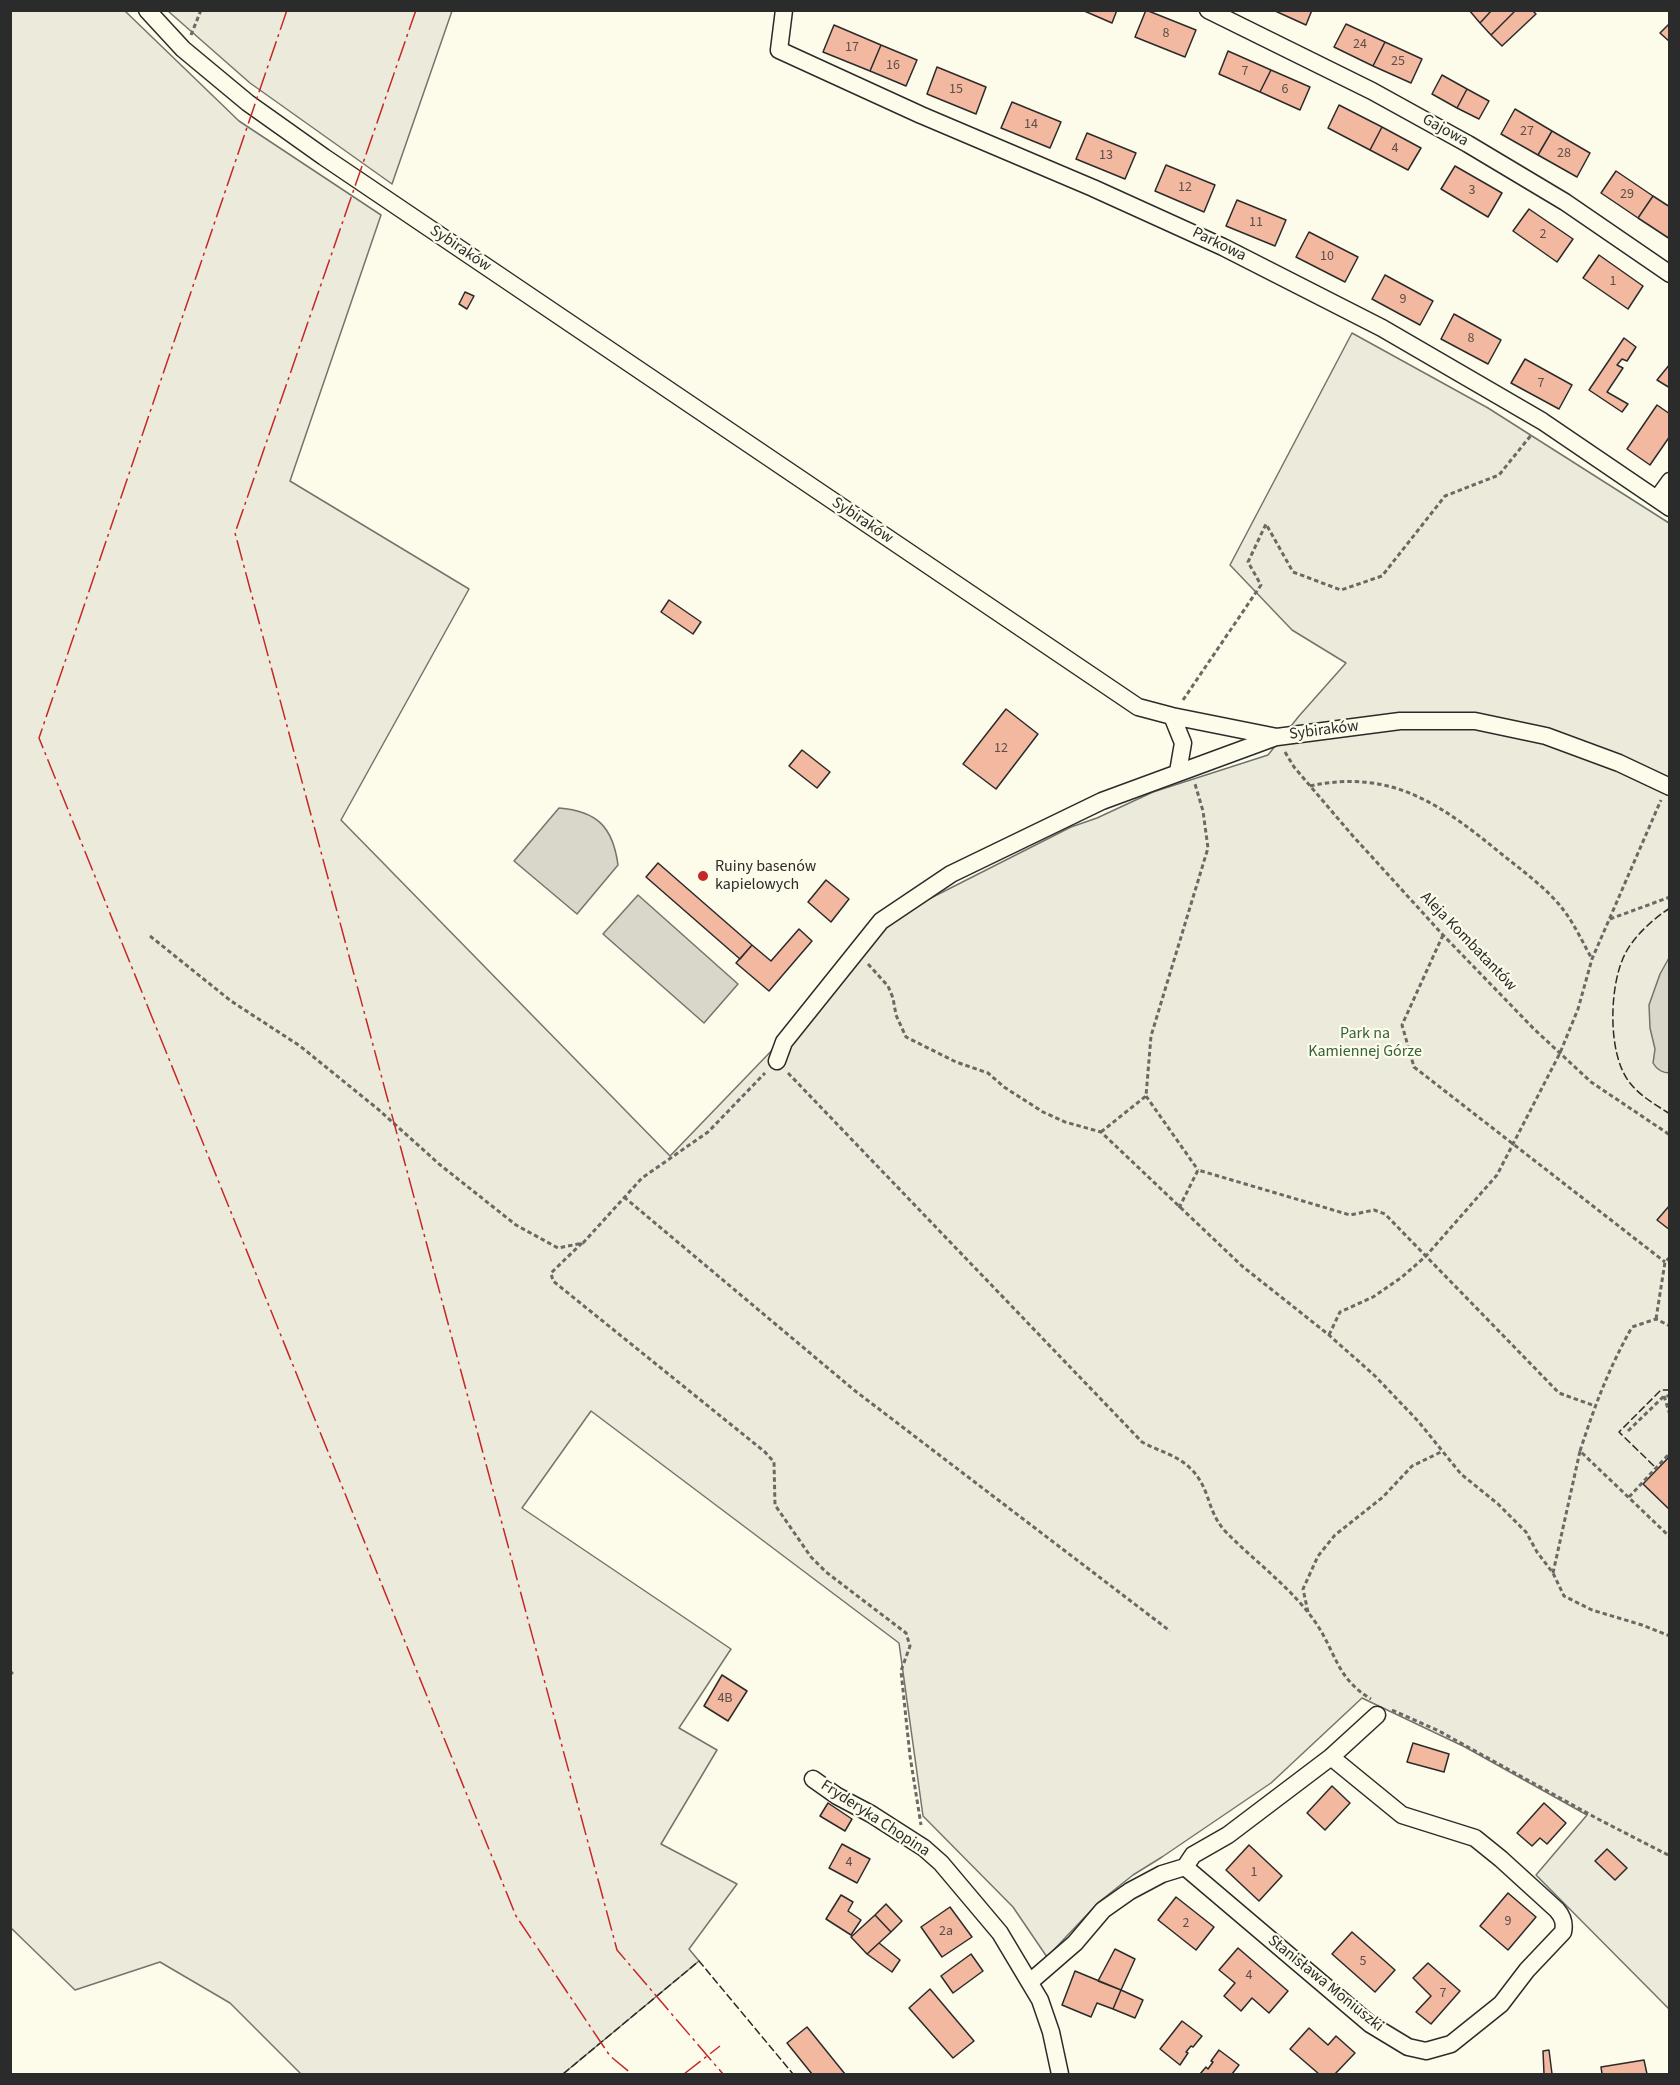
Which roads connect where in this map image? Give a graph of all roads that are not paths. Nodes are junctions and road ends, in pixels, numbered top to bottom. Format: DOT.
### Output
graph roads {
  1 [pos="147,10"];
  2 [pos="784,10"];
  3 [pos="1208,10"];
  4 [pos="1670,274"];
  5 [pos="1670,481"];
  6 [pos="1663,504"];
  7 [pos="1172,716"];
  8 [pos="1277,737"];
  9 [pos="1184,770"];
  10 [pos="1668,786"];
  11 [pos="777,1061"];
  12 [pos="1375,1708"];
  13 [pos="1331,1757"];
  14 [pos="813,1779"];
  15 [pos="1185,1868"];
  16 [pos="1030,1982"];
  17 [pos="1060,2074"];
  1 -- 7 [label="street, Sybiraków"];
  2 -- 6 [label="street, Parkowa"];
  3 -- 4 [label="street, Gajowa"];
  5 -- 6 [label="street"];
  7 -- 8 [label="street, Sybiraków"];
  7 -- 9 [label="street"];
  8 -- 9 [label="street"];
  8 -- 10 [label="street, Sybiraków"];
  9 -- 11 [label="street"];
  12 -- 13 [label="street"];
  13 -- 15 [label="street"];
  13 -- 15 [label="street, Stanisława Moniuszki"];
  14 -- 16 [label="street, Fryderyka Chopina"];
  15 -- 16 [label="street"];
  16 -- 17 [label="street, Fryderyka Chopina"];
}
